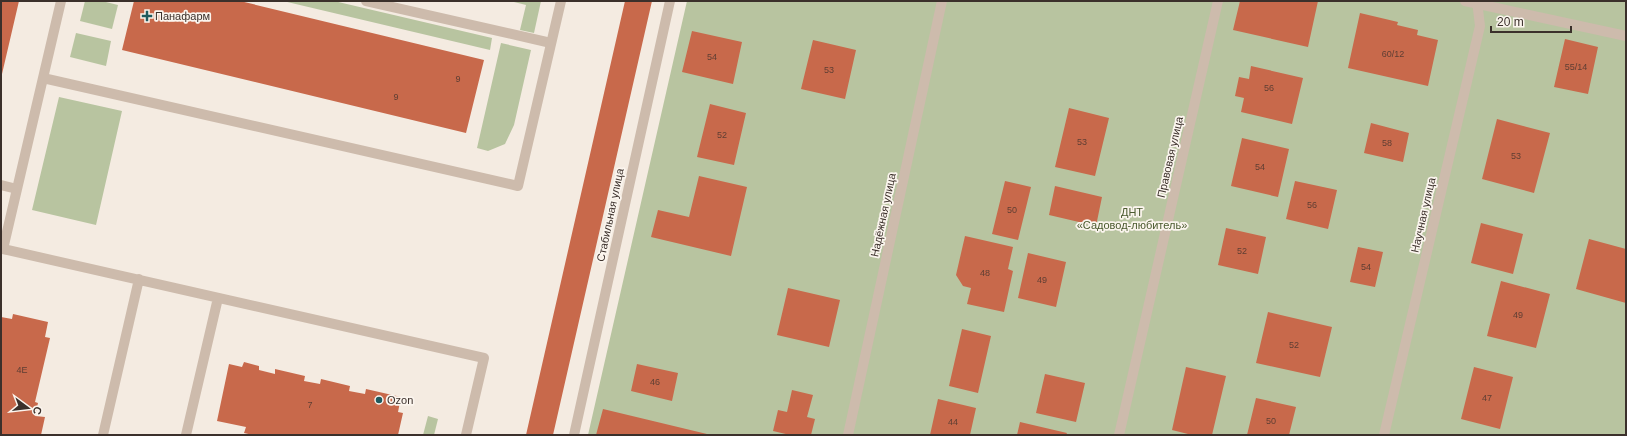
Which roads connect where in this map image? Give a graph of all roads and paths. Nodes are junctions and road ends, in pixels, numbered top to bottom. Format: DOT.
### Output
graph roads {
  1 [pos="61,1"];
  2 [pos="366,1"];
  3 [pos="561,1"];
  4 [pos="670,1"];
  5 [pos="942,1"];
  6 [pos="1218,1"];
  7 [pos="1465,1"];
  8 [pos="1477,2"];
  9 [pos="1626,36"];
  10 [pos="551,43"];
  11 [pos="43,78"];
  12 [pos="1,185"];
  13 [pos="17,189"];
  14 [pos="2,248"];
  15 [pos="139,279"];
  16 [pos="218,298"];
  17 [pos="103,435"];
  18 [pos="186,435"];
  19 [pos="466,435"];
  20 [pos="574,435"];
  21 [pos="848,435"];
  22 [pos="1119,435"];
  23 [pos="1384,435"];
  1 -- 11 [label="street"];
  2 -- 10 [label="street"];
  3 -- 10 [label="street"];
  4 -- 20 [label="street, Стабильная улица"];
  5 -- 21 [label="street, Надёжная улица"];
  6 -- 22 [label="street, Правовая улица"];
  7 -- 8 [label="street"];
  8 -- 9 [label="street"];
  8 -- 23 [label="street, Научная улица"];
  10 -- 11 [label="street"];
  11 -- 13 [label="street"];
  12 -- 13 [label="street"];
  13 -- 14 [label="street"];
  14 -- 15 [label="street"];
  15 -- 16 [label="street"];
  15 -- 17 [label="street"];
  16 -- 18 [label="street"];
  16 -- 19 [label="street"];
}
